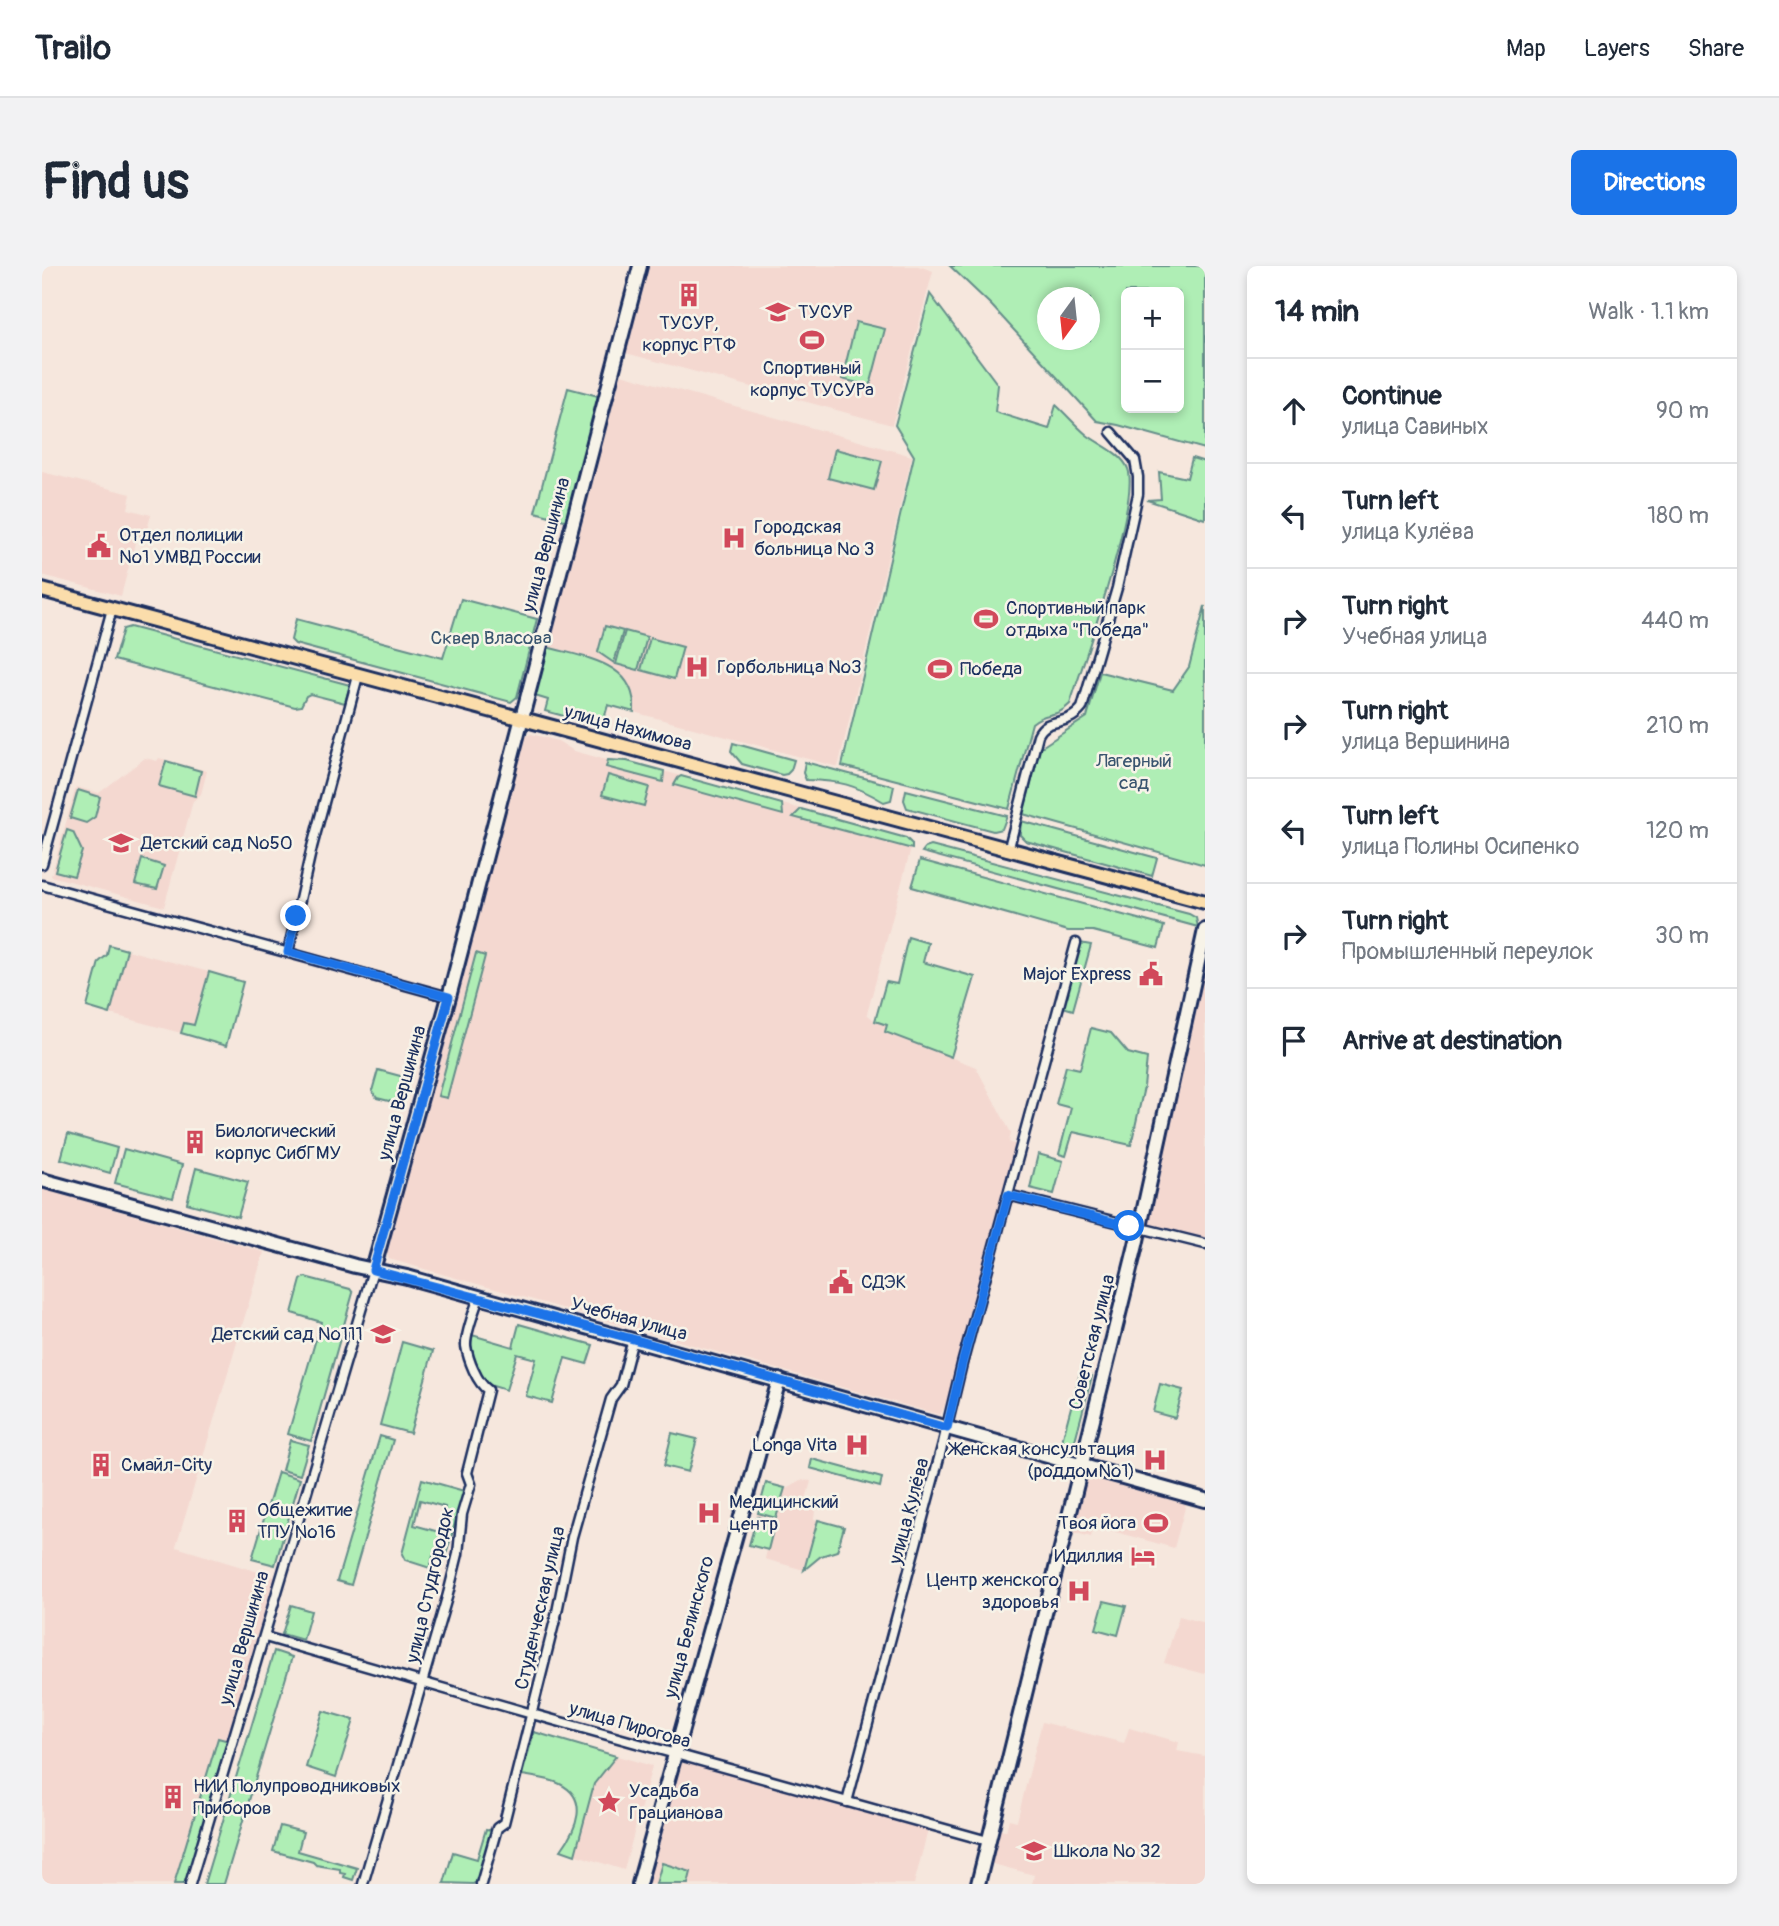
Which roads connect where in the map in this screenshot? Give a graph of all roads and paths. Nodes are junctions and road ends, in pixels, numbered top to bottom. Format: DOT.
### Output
graph roads {
  1 [pos="640,266"];
  2 [pos="1111,432"];
  3 [pos="42,590"];
  4 [pos="112,609"];
  5 [pos="358,676"];
  6 [pos="522,720"];
  7 [pos="1008,851"];
  8 [pos="42,864"];
  9 [pos="42,885"];
  10 [pos="1205,902"];
  11 [pos="1205,930"];
  12 [pos="1076,943"];
  13 [pos="288,952"];
  14 [pos="449,997"];
  15 [pos="42,1180"];
  16 [pos="1008,1195"];
  17 [pos="1140,1229"];
  18 [pos="1205,1244"];
  19 [pos="373,1270"];
  20 [pos="479,1297"];
  21 [pos="633,1339"];
  22 [pos="779,1380"];
  23 [pos="947,1428"];
  24 [pos="1081,1466"];
  25 [pos="1205,1500"];
  26 [pos="265,1637"];
  27 [pos="422,1682"];
  28 [pos="532,1714"];
  29 [pos="675,1754"];
  30 [pos="847,1802"];
  31 [pos="988,1841"];
  32 [pos="191,1884"];
  33 [pos="363,1884"];
  34 [pos="481,1884"];
  35 [pos="639,1884"];
  36 [pos="978,1884"];
  1 -- 6 [label="street, улица Вершинина"];
  2 -- 7 [label="street"];
  3 -- 4 [label="main road, улица Нахимова"];
  4 -- 5 [label="main road, улица Нахимова"];
  4 -- 8 [label="street"];
  5 -- 6 [label="main road, улица Нахимова"];
  5 -- 13 [label="street"];
  6 -- 7 [label="main road, улица Нахимова"];
  6 -- 14 [label="street, улица Вершинина"];
  7 -- 10 [label="main road, улица Нахимова"];
  9 -- 13 [label="street"];
  11 -- 17 [label="street, Советская улица"];
  12 -- 16 [label="street, улица Кулёва"];
  13 -- 14 [label="street"];
  14 -- 19 [label="street, улица Вершинина"];
  15 -- 19 [label="street, Учебная улица"];
  16 -- 17 [label="street"];
  16 -- 23 [label="street, улица Кулёва"];
  17 -- 18 [label="street"];
  17 -- 24 [label="street, Советская улица"];
  19 -- 20 [label="street, Учебная улица"];
  19 -- 26 [label="street, улица Вершинина"];
  20 -- 21 [label="street, Учебная улица"];
  20 -- 27 [label="street, улица Студгородок"];
  21 -- 22 [label="street, Учебная улица"];
  21 -- 28 [label="street, Студенческая улица"];
  22 -- 23 [label="street, Учебная улица"];
  22 -- 29 [label="street, улица Белинского"];
  23 -- 24 [label="street, Учебная улица"];
  23 -- 30 [label="street, улица Кулёва"];
  24 -- 25 [label="street, Учебная улица"];
  24 -- 31 [label="street, Советская улица"];
  26 -- 27 [label="street, улица Пирогова"];
  26 -- 32 [label="street, улица Вершинина"];
  27 -- 28 [label="street, улица Пирогова"];
  27 -- 33 [label="street, улица Студгородок"];
  28 -- 29 [label="street, улица Пирогова"];
  28 -- 34 [label="street, Студенческая улица"];
  29 -- 30 [label="street, улица Пирогова"];
  29 -- 35 [label="street, улица Белинского"];
  30 -- 31 [label="street, улица Пирогова"];
  31 -- 36 [label="street, Советская улица"];
}
